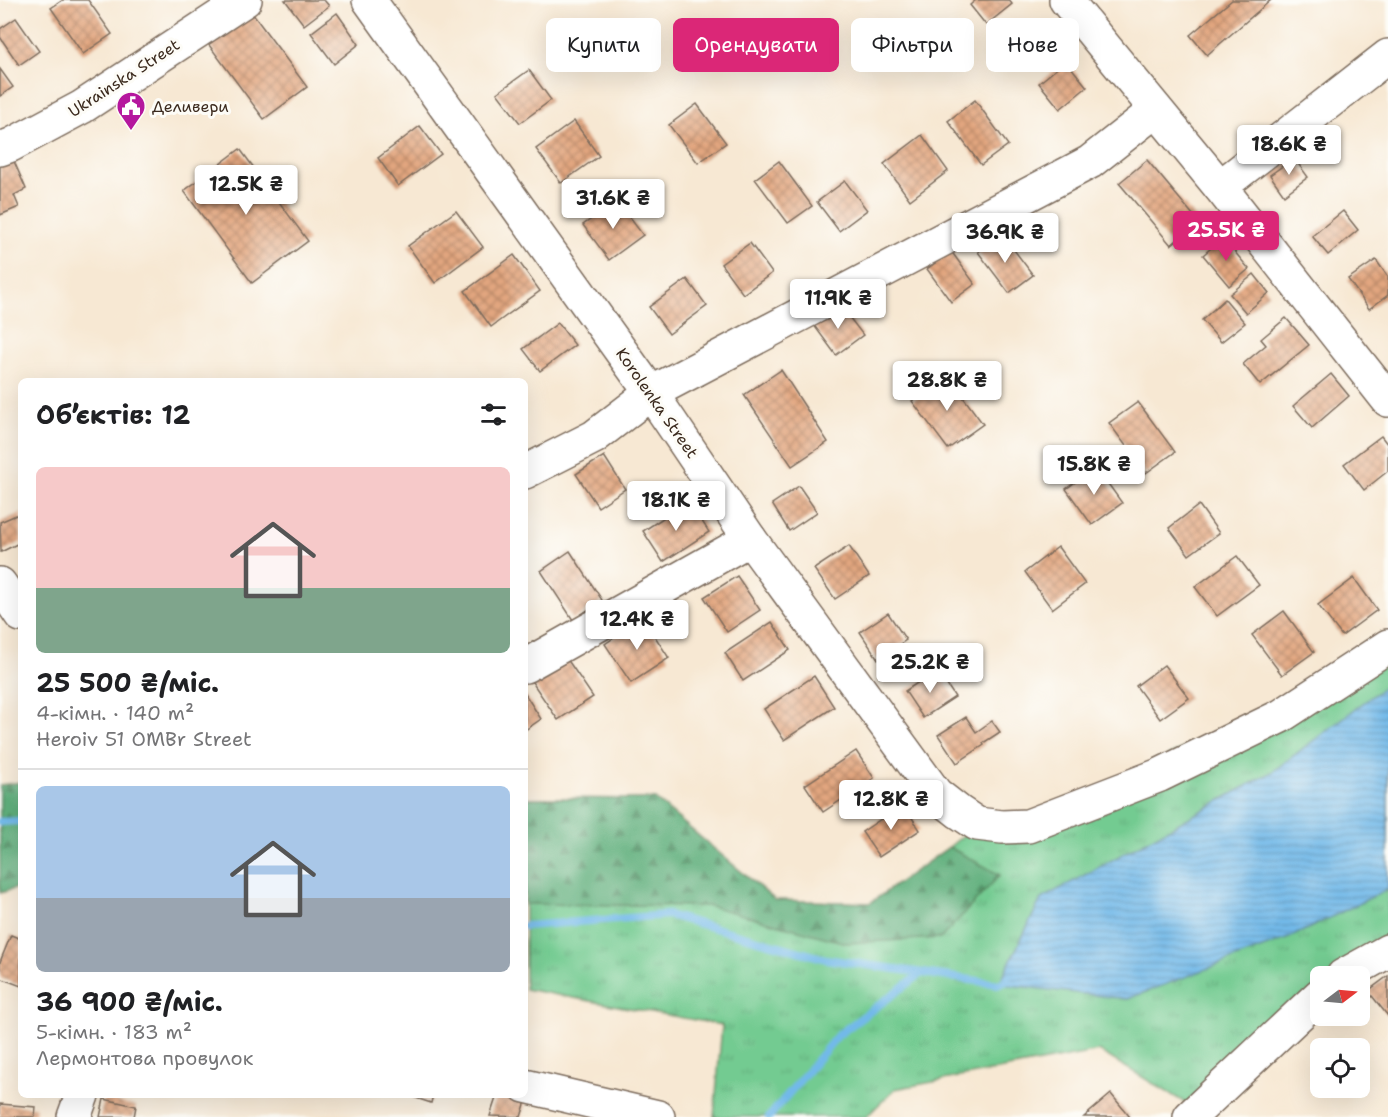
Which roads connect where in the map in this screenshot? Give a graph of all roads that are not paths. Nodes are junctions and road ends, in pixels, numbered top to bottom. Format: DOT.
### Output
graph roads {
  1 [pos="245,0"];
  2 [pos="369,0"];
  3 [pos="1066,0"];
  4 [pos="1388,56"];
  5 [pos="1156,110"];
  6 [pos="0,149"];
  7 [pos="1220,187"];
  8 [pos="651,393"];
  9 [pos="1388,400"];
  10 [pos="528,470"];
  11 [pos="750,539"];
  12 [pos="0,584"];
  13 [pos="18,611"];
  14 [pos="1388,646"];
  15 [pos="528,664"];
  16 [pos="1388,951"];
  17 [pos="1361,966"];
  18 [pos="1310,1004"];
  19 [pos="528,1087"];
  20 [pos="81,1098"];
  21 [pos="1197,1115"];
  22 [pos="74,1117"];
  23 [pos="658,1117"];
  1 -- 6 [label="street, Ukrainska Street"];
  2 -- 8 [label="street, Korolenka Street"];
  3 -- 5 [label="street"];
  4 -- 7 [label="street"];
  5 -- 7 [label="street"];
  5 -- 8 [label="street"];
  7 -- 9 [label="street"];
  8 -- 10 [label="street"];
  8 -- 11 [label="street, Korolenka Street"];
  11 -- 14 [label="street, Korolenka Street"];
  11 -- 15 [label="street"];
  12 -- 13 [label="street"];
  16 -- 17 [label="street"];
  18 -- 21 [label="street"];
  19 -- 23 [label="street"];
  20 -- 22 [label="street"];
}
